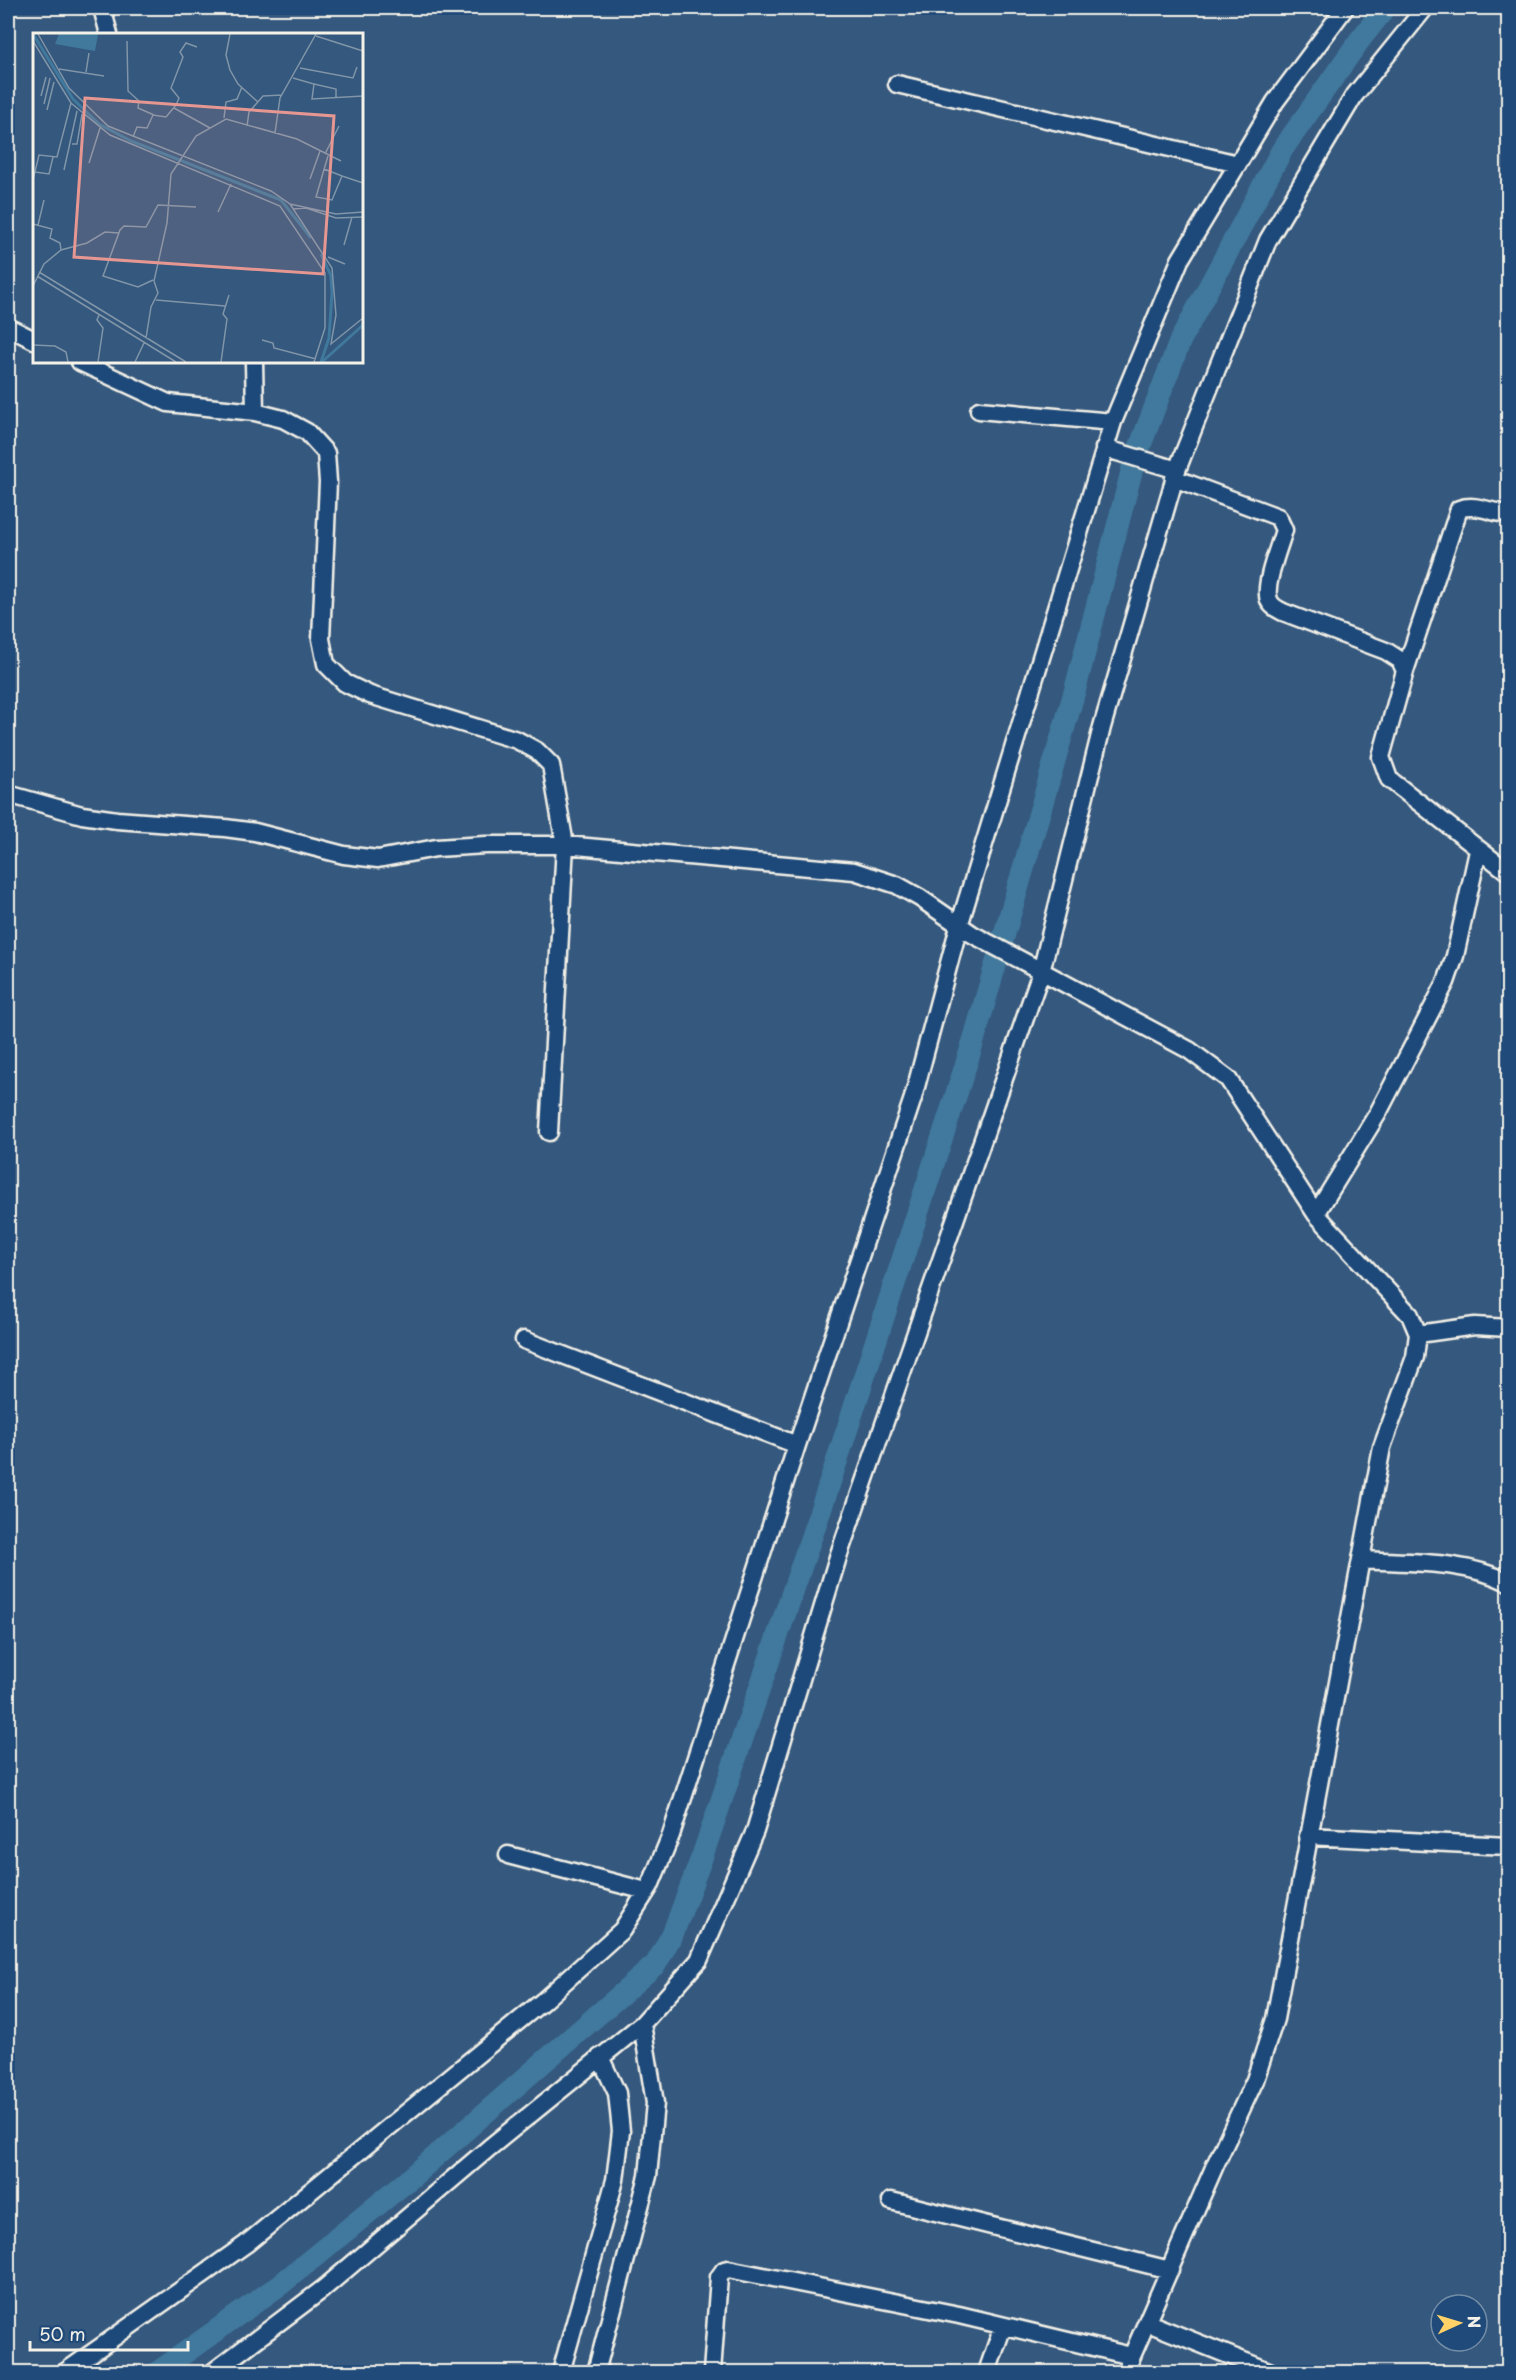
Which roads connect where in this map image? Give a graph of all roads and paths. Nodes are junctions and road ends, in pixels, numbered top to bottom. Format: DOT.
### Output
graph roads {
  1 [pos="102,8"];
  2 [pos="1345,8"];
  3 [pos="1425,8"];
  4 [pos="109,33"];
  5 [pos="897,84"];
  6 [pos="1238,164"];
  7 [pos="8,327"];
  8 [pos="33,340"];
  9 [pos="82,363"];
  10 [pos="254,363"];
  11 [pos="979,410"];
  12 [pos="255,412"];
  13 [pos="1113,422"];
  14 [pos="1110,450"];
  15 [pos="1175,474"];
  16 [pos="1509,514"];
  17 [pos="1405,671"];
  18 [pos="8,794"];
  19 [pos="565,845"];
  20 [pos="1478,851"];
  21 [pos="1509,872"];
  22 [pos="965,930"];
  23 [pos="1041,972"];
  24 [pos="549,1132"];
  25 [pos="1316,1214"];
  26 [pos="1509,1328"];
  27 [pos="1418,1335"];
  28 [pos="524,1340"];
  29 [pos="797,1444"];
  30 [pos="1361,1560"];
  31 [pos="1509,1582"];
  32 [pos="1308,1836"];
  33 [pos="1509,1846"];
  34 [pos="508,1855"];
  35 [pos="646,1892"];
  36 [pos="642,2024"];
  37 [pos="600,2057"];
  38 [pos="891,2200"];
  39 [pos="1170,2270"];
  40 [pos="1148,2323"];
  41 [pos="1003,2326"];
  42 [pos="1131,2356"];
  43 [pos="65,2373"];
  44 [pos="213,2373"];
  45 [pos="561,2373"];
  46 [pos="596,2373"];
  47 [pos="712,2373"];
  48 [pos="987,2373"];
  49 [pos="1125,2373"];
  50 [pos="1271,2373"];
  1 -- 4 [label="street"];
  2 -- 6 [label="street"];
  3 -- 15 [label="street"];
  5 -- 6 [label="street"];
  6 -- 13 [label="street"];
  7 -- 8 [label="street"];
  9 -- 12 [label="street"];
  10 -- 12 [label="street"];
  11 -- 13 [label="street"];
  12 -- 19 [label="street"];
  13 -- 14 [label="street"];
  14 -- 15 [label="street"];
  14 -- 22 [label="street"];
  15 -- 17 [label="street"];
  15 -- 23 [label="street"];
  16 -- 17 [label="street"];
  17 -- 20 [label="street"];
  18 -- 19 [label="street"];
  19 -- 22 [label="street"];
  19 -- 24 [label="street"];
  20 -- 21 [label="street"];
  20 -- 25 [label="street"];
  22 -- 23 [label="street"];
  22 -- 29 [label="street"];
  23 -- 25 [label="street"];
  23 -- 36 [label="street"];
  25 -- 27 [label="street"];
  26 -- 27 [label="street"];
  27 -- 30 [label="street"];
  28 -- 29 [label="street"];
  29 -- 35 [label="street"];
  30 -- 31 [label="street"];
  30 -- 32 [label="street"];
  32 -- 33 [label="street"];
  32 -- 39 [label="street"];
  34 -- 35 [label="street"];
  35 -- 43 [label="street"];
  36 -- 37 [label="street"];
  36 -- 46 [label="street"];
  37 -- 44 [label="street"];
  37 -- 45 [label="street"];
  38 -- 39 [label="street"];
  39 -- 40 [label="street"];
  40 -- 42 [label="street"];
  40 -- 50 [label="street"];
  41 -- 42 [label="street"];
  41 -- 47 [label="street"];
  41 -- 48 [label="street"];
  42 -- 49 [label="street"];
}
